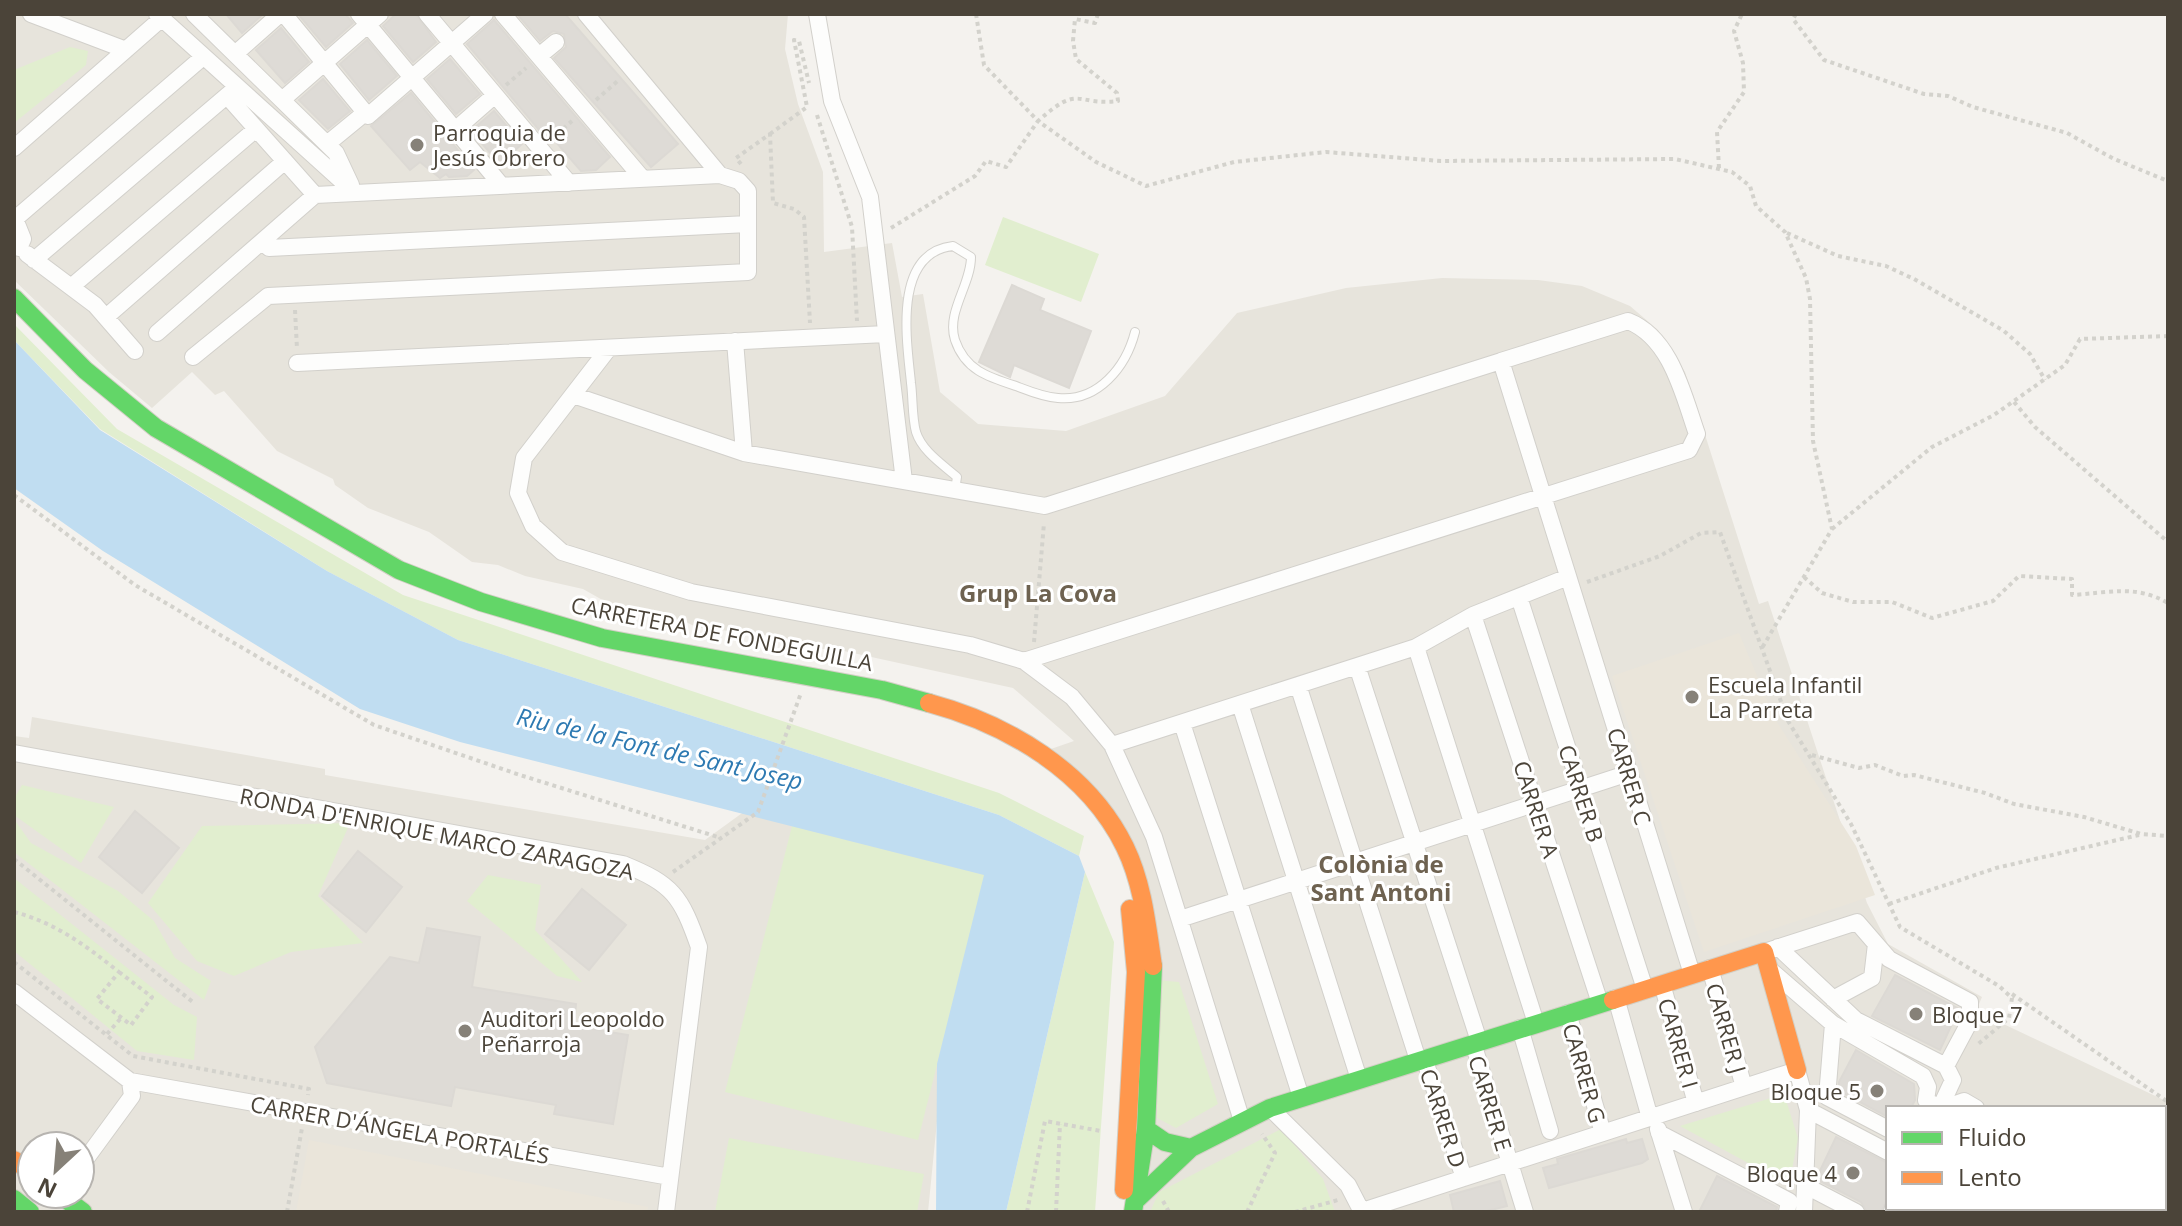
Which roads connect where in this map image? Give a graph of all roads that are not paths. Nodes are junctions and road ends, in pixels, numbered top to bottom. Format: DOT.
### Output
graph roads {
  1 [pos="31,14"];
  2 [pos="194,14"];
  3 [pos="282,14"];
  4 [pos="427,14"];
  5 [pos="485,14"];
  6 [pos="503,14"];
  7 [pos="586,14"];
  8 [pos="817,14"];
  9 [pos="159,17"];
  10 [pos="369,18"];
  11 [pos="556,42"];
  12 [pos="452,43"];
  13 [pos="126,50"];
  14 [pos="235,54"];
  15 [pos="539,56"];
  16 [pos="203,57"];
  17 [pos="324,63"];
  18 [pos="412,78"];
  19 [pos="232,91"];
  20 [pos="495,95"];
  21 [pos="282,100"];
  22 [pos="366,112"];
  23 [pos="256,129"];
  24 [pos="455,130"];
  25 [pos="327,144"];
  26 [pos="14,148"];
  27 [pos="285,161"];
  28 [pos="720,175"];
  29 [pos="643,179"];
  30 [pos="569,183"];
  31 [pos="502,186"];
  32 [pos="355,193"];
  33 [pos="315,195"];
  34 [pos="748,224"];
  35 [pos="263,241"];
  36 [pos="16,247"];
  37 [pos="34,260"];
  38 [pos="71,287"];
  39 [pos="14,298"];
  40 [pos="106,317"];
  41 [pos="1135,332"];
  42 [pos="157,333"];
  43 [pos="886,334"];
  44 [pos="735,341"];
  45 [pos="609,348"];
  46 [pos="135,351"];
  47 [pos="193,357"];
  48 [pos="1501,361"];
  49 [pos="297,363"];
  50 [pos="573,395"];
  51 [pos="744,453"];
  52 [pos="904,481"];
  53 [pos="955,490"];
  54 [pos="1543,496"];
  55 [pos="1570,583"];
  56 [pos="1519,597"];
  57 [pos="1473,615"];
  58 [pos="1416,647"];
  59 [pos="1024,661"];
  60 [pos="1357,666"];
  61 [pos="1298,685"];
  62 [pos="1240,704"];
  63 [pos="1182,723"];
  64 [pos="1112,745"];
  65 [pos="14,753"];
  66 [pos="1629,773"];
  67 [pos="1065,776"];
  68 [pos="1581,789"];
  69 [pos="1535,804"];
  70 [pos="1473,824"];
  71 [pos="1415,843"];
  72 [pos="1355,862"];
  73 [pos="1296,881"];
  74 [pos="1238,900"];
  75 [pos="1180,919"];
  76 [pos="1876,944"];
  77 [pos="1770,956"];
  78 [pos="1701,971"];
  79 [pos="1653,986"];
  80 [pos="14,992"];
  81 [pos="1833,999"];
  82 [pos="1608,1001"];
  83 [pos="1568,1013"];
  84 [pos="1833,1024"];
  85 [pos="1528,1026"];
  86 [pos="1476,1042"];
  87 [pos="1132,1051"];
  88 [pos="1421,1059"];
  89 [pos="1946,1066"];
  90 [pos="1797,1070"];
  91 [pos="1359,1079"];
  92 [pos="130,1081"];
  93 [pos="1744,1087"];
  94 [pos="1301,1097"];
  95 [pos="1696,1103"];
  96 [pos="1937,1106"];
  97 [pos="1942,1106"];
  98 [pos="1948,1106"];
  99 [pos="1973,1106"];
  100 [pos="1270,1108"];
  101 [pos="1808,1110"];
  102 [pos="1242,1121"];
  103 [pos="1655,1122"];
  104 [pos="1886,1128"];
  105 [pos="1146,1129"];
  106 [pos="1550,1131"];
  107 [pos="1603,1133"];
  108 [pos="1165,1142"];
  109 [pos="96,1145"];
  110 [pos="1143,1151"];
  111 [pos="1886,1151"];
  112 [pos="1185,1154"];
  113 [pos="1510,1163"];
  114 [pos="1125,1171"];
  115 [pos="670,1177"];
  116 [pos="1464,1178"];
  117 [pos="1806,1186"];
  118 [pos="14,1199"];
  119 [pos="1130,1208"];
  120 [pos="1807,1211"];
  121 [pos="30,1212"];
  122 [pos="666,1212"];
  123 [pos="1362,1212"];
  124 [pos="1525,1212"];
  125 [pos="1684,1212"];
  126 [pos="1787,1212"];
  127 [pos="1856,1212"];
  1 -- 13 [label="street"];
  2 -- 14 [label="street"];
  3 -- 14 [label="street"];
  3 -- 17 [label="street"];
  4 -- 12 [label="street"];
  5 -- 12 [label="street"];
  6 -- 15 [label="street"];
  7 -- 28 [label="street"];
  8 -- 43 [label="street"];
  9 -- 13 [label="street"];
  9 -- 16 [label="street"];
  10 -- 17 [label="street"];
  10 -- 18 [label="street"];
  11 -- 15 [label="street"];
  12 -- 18 [label="street"];
  12 -- 20 [label="street"];
  13 -- 26 [label="street"];
  14 -- 21 [label="street"];
  15 -- 29 [label="street"];
  16 -- 19 [label="street"];
  16 -- 36 [label="street"];
  17 -- 21 [label="street"];
  17 -- 22 [label="street"];
  18 -- 22 [label="street"];
  18 -- 24 [label="street"];
  19 -- 23 [label="street"];
  19 -- 32 [label="street"];
  19 -- 37 [label="street"];
  20 -- 24 [label="street"];
  20 -- 30 [label="street"];
  21 -- 25 [label="street"];
  22 -- 25 [label="street"];
  23 -- 27 [label="street"];
  23 -- 38 [label="street"];
  24 -- 31 [label="street"];
  25 -- 32 [label="street"];
  27 -- 33 [label="street"];
  27 -- 40 [label="street"];
  28 -- 29 [label="street"];
  28 -- 34 [label="street"];
  29 -- 30 [label="street"];
  30 -- 31 [label="street"];
  31 -- 32 [label="street"];
  32 -- 33 [label="street"];
  33 -- 35 [label="street"];
  34 -- 35 [label="street"];
  34 -- 47 [label="street"];
  35 -- 42 [label="street"];
  36 -- 37 [label="street"];
  37 -- 38 [label="street"];
  38 -- 40 [label="street"];
  39 -- 67 [label="main road, CARRETERA DE FONDEGUILLA"];
  40 -- 46 [label="street"];
  41 -- 53 [label="lane"];
  43 -- 44 [label="street"];
  43 -- 52 [label="street"];
  44 -- 45 [label="street"];
  44 -- 51 [label="street"];
  45 -- 49 [label="street"];
  45 -- 50 [label="street"];
  48 -- 53 [label="street"];
  48 -- 54 [label="street, CARRER C"];
  48 -- 54 [label="street"];
  50 -- 51 [label="street"];
  50 -- 59 [label="street"];
  51 -- 52 [label="street"];
  52 -- 53 [label="street"];
  54 -- 55 [label="street, CARRER C"];
  54 -- 59 [label="street"];
  55 -- 56 [label="street"];
  55 -- 66 [label="street, CARRER C"];
  56 -- 57 [label="street"];
  56 -- 68 [label="street, CARRER B"];
  57 -- 58 [label="street"];
  57 -- 69 [label="street, CARRER A"];
  58 -- 60 [label="street"];
  58 -- 70 [label="street"];
  59 -- 64 [label="street"];
  60 -- 61 [label="street"];
  60 -- 71 [label="street, CARRER E"];
  61 -- 62 [label="street"];
  61 -- 72 [label="street, CARRER D"];
  62 -- 63 [label="street"];
  62 -- 73 [label="street"];
  63 -- 64 [label="street"];
  63 -- 74 [label="street"];
  64 -- 75 [label="street"];
  65 -- 115 [label="street, RONDA D'ENRIQUE MARCO ZARAGOZA"];
  66 -- 68 [label="street"];
  66 -- 78 [label="street, CARRER C"];
  67 -- 87 [label="main road, CARRETERA DE FONDEGUILLA"];
  67 -- 105 [label="main road, CARRETERA DE FONDEGUILLA"];
  68 -- 69 [label="street"];
  68 -- 79 [label="street, CARRER B"];
  69 -- 70 [label="street"];
  69 -- 82 [label="street, CARRER A"];
  70 -- 71 [label="street"];
  70 -- 85 [label="street"];
  71 -- 72 [label="street"];
  71 -- 86 [label="street, CARRER E"];
  72 -- 73 [label="street"];
  72 -- 88 [label="street, CARRER D"];
  73 -- 74 [label="street"];
  73 -- 91 [label="street"];
  74 -- 75 [label="street"];
  74 -- 94 [label="street"];
  75 -- 102 [label="street"];
  76 -- 77 [label="street"];
  76 -- 81 [label="street"];
  76 -- 89 [label="street"];
  77 -- 78 [label="main road"];
  77 -- 81 [label="street"];
  77 -- 84 [label="street"];
  77 -- 90 [label="main road"];
  78 -- 79 [label="main road"];
  78 -- 93 [label="street, CARRER J"];
  79 -- 82 [label="main road"];
  79 -- 95 [label="street, CARRER I"];
  80 -- 92 [label="street, CARRER D'ÁNGELA PORTALÉS"];
  81 -- 89 [label="street"];
  82 -- 83 [label="main road"];
  82 -- 103 [label="street, CARRER A"];
  83 -- 85 [label="main road"];
  83 -- 107 [label="street, CARRER G"];
  84 -- 96 [label="street"];
  84 -- 104 [label="street"];
  85 -- 86 [label="main road"];
  85 -- 106 [label="street"];
  86 -- 88 [label="main road"];
  86 -- 113 [label="street, CARRER E"];
  87 -- 110 [label="main road"];
  87 -- 114 [label="main road, CARRETERA DE FONDEGUILLA"];
  88 -- 91 [label="main road"];
  88 -- 116 [label="street, CARRER D"];
  89 -- 97 [label="street"];
  90 -- 93 [label="street"];
  90 -- 101 [label="street"];
  91 -- 94 [label="main road"];
  92 -- 109 [label="street"];
  92 -- 115 [label="street, CARRER D'ÁNGELA PORTALÉS"];
  93 -- 95 [label="street"];
  94 -- 100 [label="main road"];
  95 -- 103 [label="street"];
  98 -- 99 [label="street"];
  100 -- 102 [label="main road"];
  100 -- 123 [label="street"];
  101 -- 111 [label="street"];
  101 -- 117 [label="street"];
  102 -- 112 [label="main road"];
  103 -- 107 [label="street"];
  103 -- 125 [label="street, CARRER A"];
  103 -- 126 [label="street"];
  105 -- 108 [label="main road"];
  105 -- 110 [label="main road, CARRETERA DE FONDEGUILLA"];
  107 -- 113 [label="street"];
  108 -- 110 [label="main road"];
  108 -- 112 [label="main road"];
  110 -- 112 [label="main road"];
  110 -- 114 [label="main road"];
  110 -- 119 [label="main road, CARRETERA DE FONDEGUILLA"];
  112 -- 119 [label="main road"];
  113 -- 116 [label="street"];
  113 -- 124 [label="street, CARRER E"];
  114 -- 119 [label="main road, CARRETERA DE FONDEGUILLA"];
  115 -- 122 [label="street, RONDA D'ENRIQUE MARCO ZARAGOZA"];
  116 -- 123 [label="street"];
  117 -- 120 [label="street"];
  117 -- 127 [label="street"];
  118 -- 121 [label="main road"];
}
